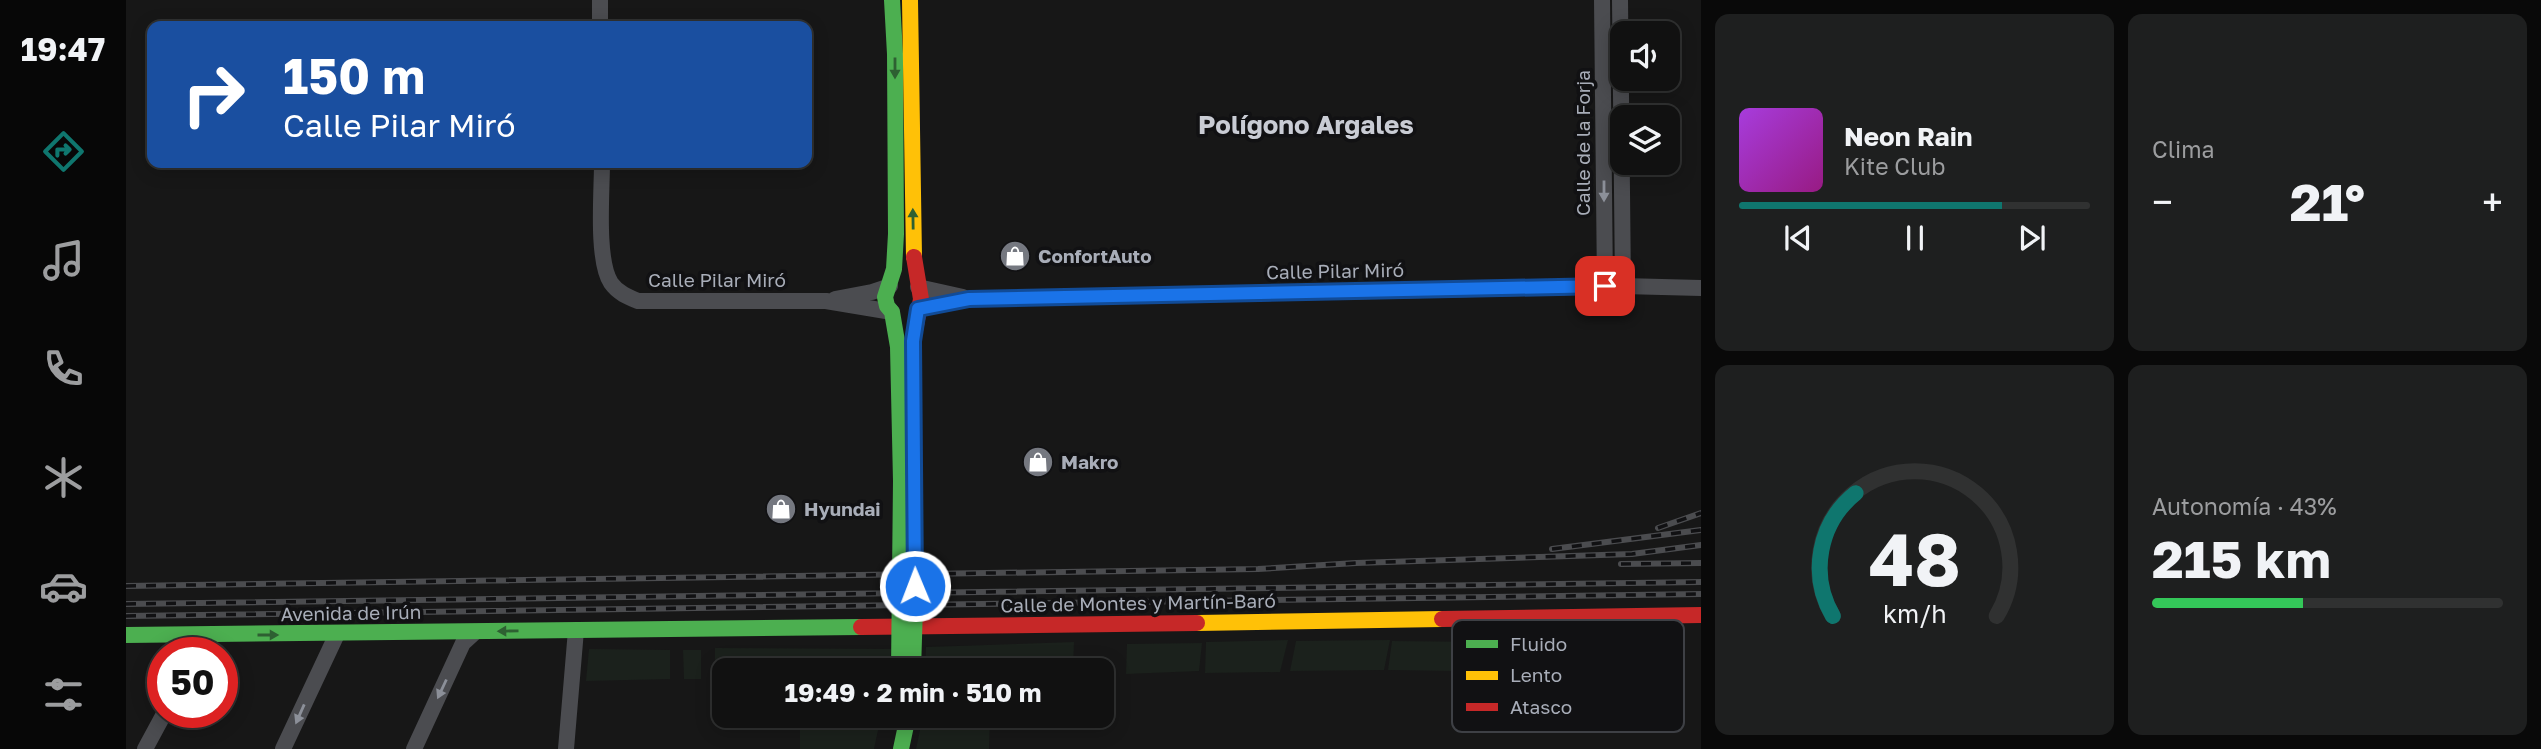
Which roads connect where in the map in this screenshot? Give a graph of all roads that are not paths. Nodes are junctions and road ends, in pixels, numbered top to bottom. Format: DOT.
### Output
graph roads {
  1 [pos="600,0"];
  2 [pos="892,0"];
  3 [pos="910,0"];
  4 [pos="1602,0"];
  5 [pos="1620,0"];
  6 [pos="600,21"];
  7 [pos="602,168"];
  8 [pos="890,286"];
  9 [pos="1605,286"];
  10 [pos="1623,286"];
  11 [pos="918,287"];
  12 [pos="1701,288"];
  13 [pos="969,299"];
  14 [pos="826,301"];
  15 [pos="918,309"];
  16 [pos="892,313"];
  17 [pos="907,481"];
  18 [pos="1701,615"];
  19 [pos="576,630"];
  20 [pos="475,632"];
  21 [pos="337,634"];
  22 [pos="126,635"];
  23 [pos="207,635"];
  24 [pos="900,658"];
  25 [pos="914,658"];
  26 [pos="156,728"];
  27 [pos="892,728"];
  28 [pos="905,728"];
  29 [pos="145,749"];
  30 [pos="283,749"];
  31 [pos="414,749"];
  32 [pos="566,749"];
  33 [pos="888,749"];
  34 [pos="901,749"];
  1 -- 6 [label="street"];
  2 -- 8 [label="street, one-way"];
  11 -- 3 [label="street, one-way"];
  4 -- 9 [label="street, Calle de la Forja, one-way"];
  5 -- 10 [label="street, Calle de la Forja"];
  7 -- 14 [label="street, Calle Pilar Miró"];
  8 -- 11 [label="street"];
  8 -- 14 [label="street, Calle Pilar Miró"];
  8 -- 16 [label="street"];
  9 -- 10 [label="street, Calle Pilar Miró"];
  9 -- 13 [label="street, Calle Pilar Miró"];
  10 -- 12 [label="street, Calle Pilar Miró"];
  11 -- 13 [label="street, Calle Pilar Miró"];
  11 -- 15 [label="street"];
  13 -- 15 [label="street, Calle Pilar Miró"];
  14 -- 16 [label="street, Calle Pilar Miró"];
  15 -- 16 [label="street"];
  15 -- 17 [label="street"];
  16 -- 17 [label="street"];
  17 -- 24 [label="street, bridge"];
  17 -- 25 [label="street, bridge"];
  18 -- 19 [label="street, Calle de Montes y Martín-Baró"];
  19 -- 20 [label="street, Avenida de Irún, one-way"];
  19 -- 32 [label="street"];
  20 -- 21 [label="street, Avenida de Irún"];
  20 -- 31 [label="street, one-way"];
  23 -- 21 [label="street, Avenida de Irún, one-way"];
  21 -- 30 [label="street, one-way"];
  22 -- 23 [label="street, Avenida de Irún"];
  26 -- 29 [label="street"];
  27 -- 33 [label="street"];
  28 -- 34 [label="street"];
}
